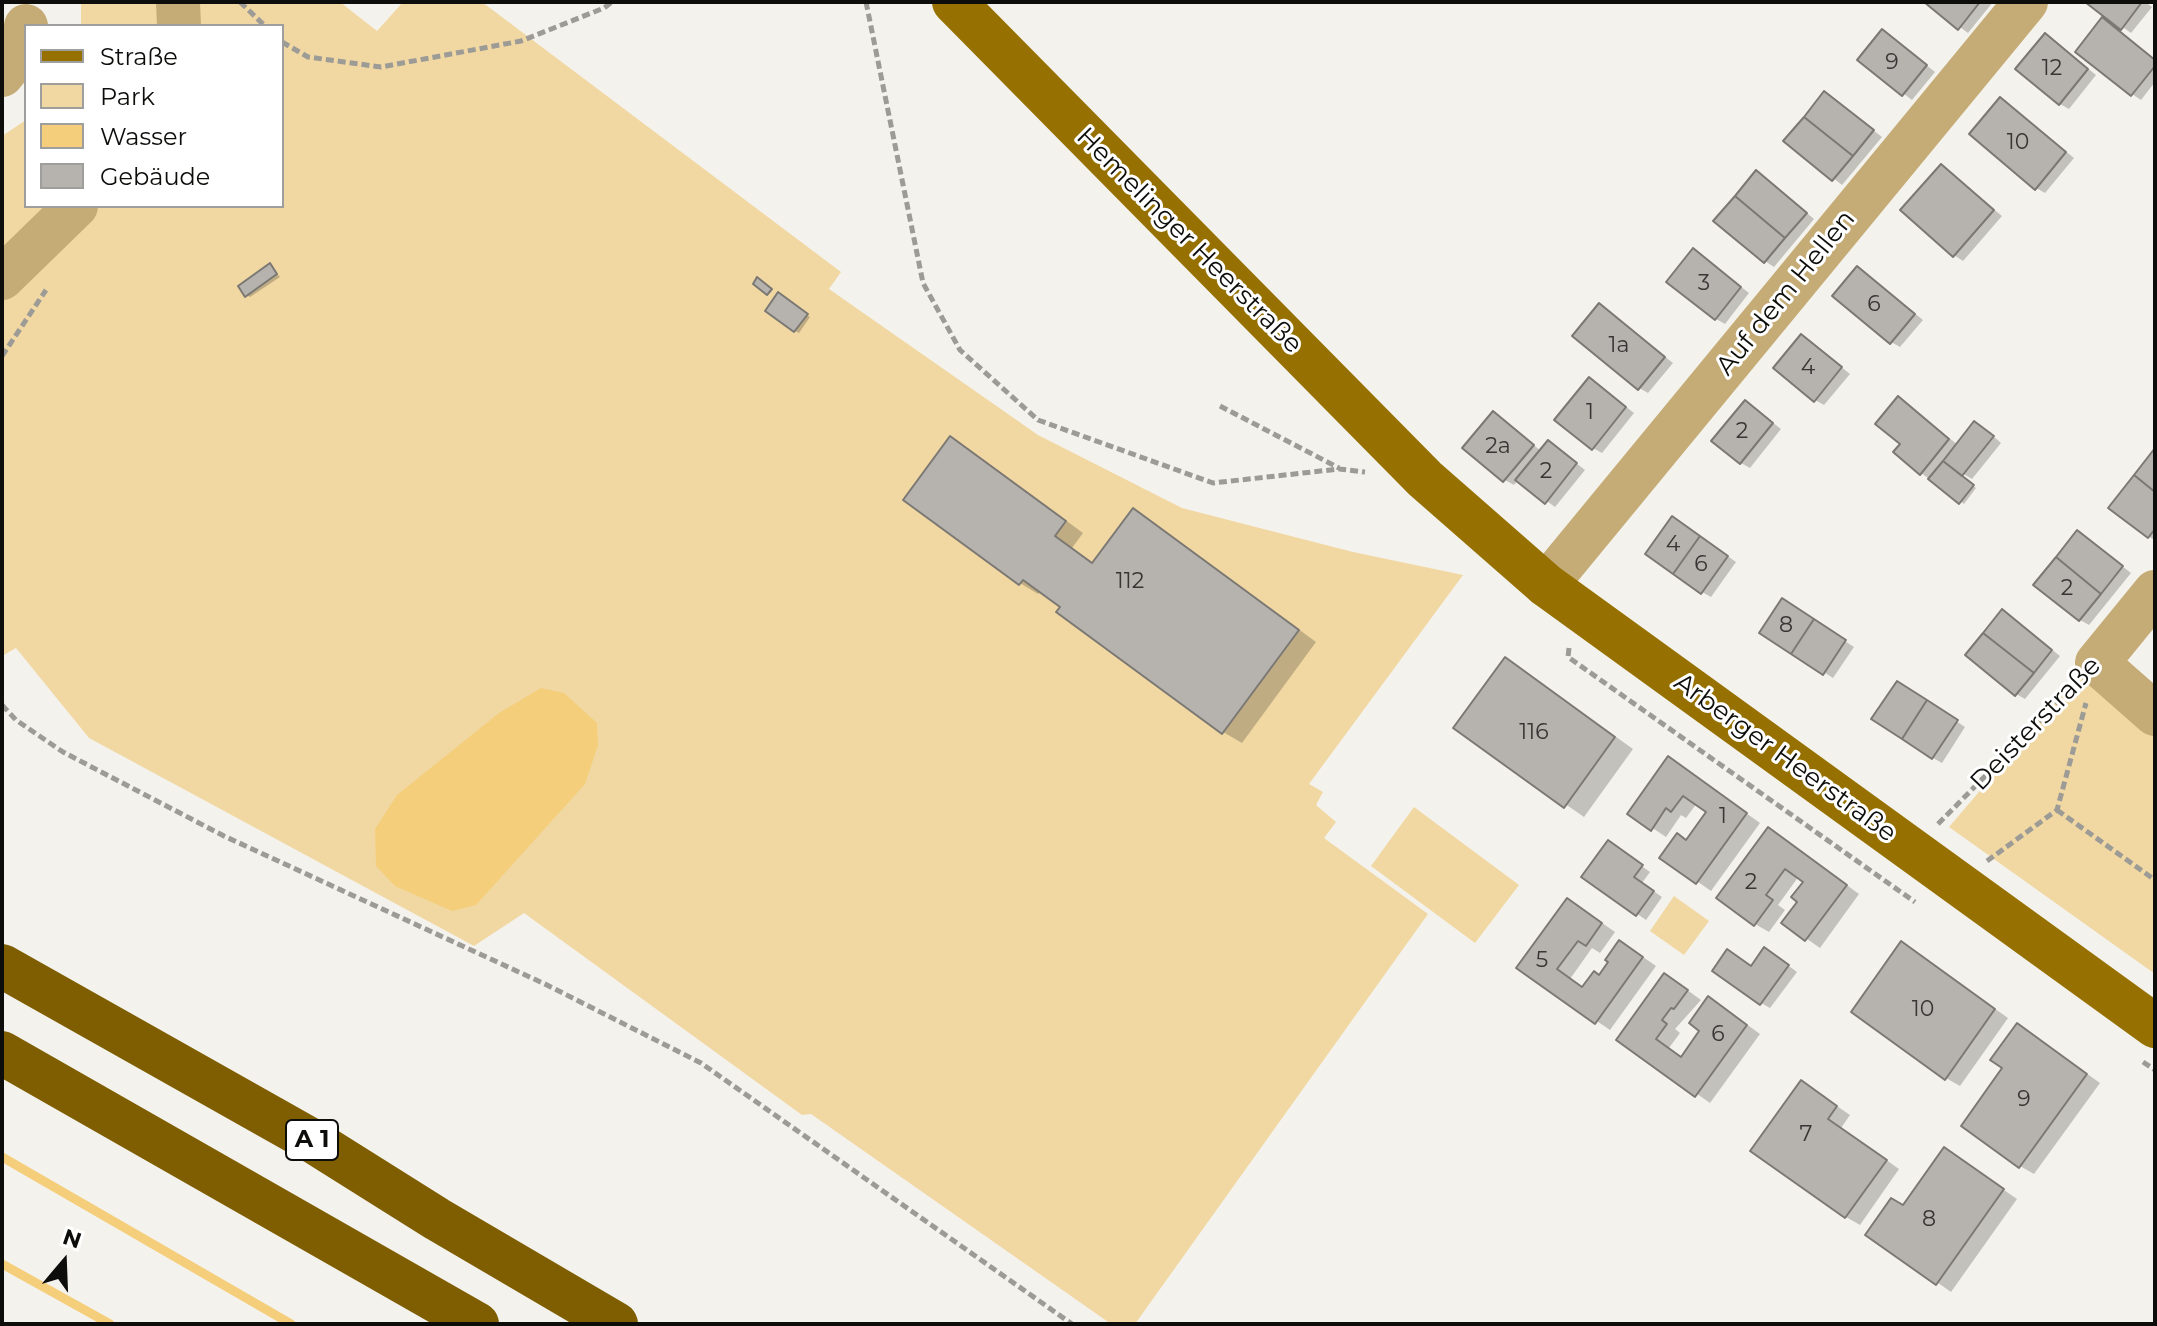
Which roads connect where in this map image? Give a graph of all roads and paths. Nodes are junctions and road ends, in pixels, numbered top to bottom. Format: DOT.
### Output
graph roads {
  1 [pos="29,2"];
  2 [pos="178,2"];
  3 [pos="240,2"];
  4 [pos="612,2"];
  5 [pos="866,2"];
  6 [pos="954,2"];
  7 [pos="2026,2"];
  8 [pos="26,24"];
  9 [pos="179,24"];
  10 [pos="263,24"];
  11 [pos="24,41"];
  12 [pos="284,43"];
  13 [pos="2,75"];
  14 [pos="74,208"];
  15 [pos="2,278"];
  16 [pos="1220,406"];
  17 [pos="1339,469"];
  18 [pos="1425,479"];
  19 [pos="1546,585"];
  20 [pos="2155,592"];
  21 [pos="1569,643"];
  22 [pos="2097,663"];
  23 [pos="2,705"];
  24 [pos="2155,714"];
  25 [pos="2057,810"];
  26 [pos="1912,850"];
  27 [pos="2155,880"];
  28 [pos="1941,896"];
  29 [pos="2,966"];
  30 [pos="2144,1040"];
  31 [pos="2,1053"];
  32 [pos="2155,1070"];
  33 [pos="477,1324"];
  34 [pos="616,1324"];
  35 [pos="1072,1324"];
  1 -- 8 [label="street"];
  2 -- 9 [label="street"];
  3 -- 10 [label="path"];
  4 -- 12 [label="path"];
  5 -- 17 [label="path"];
  6 -- 18 [label="main road, Hemelinger Heerstraße"];
  7 -- 19 [label="street, Auf dem Hellen"];
  11 -- 13 [label="street"];
  14 -- 15 [label="street"];
  16 -- 17 [label="path"];
  17 -- 18 [label="path"];
  18 -- 19 [label="main road, Arberger Heerstraße"];
  19 -- 26 [label="main road, Arberger Heerstraße"];
  20 -- 22 [label="street, Deisterstraße"];
  21 -- 28 [label="path"];
  22 -- 24 [label="street"];
  22 -- 25 [label="path"];
  22 -- 26 [label="path, Deisterstraße"];
  23 -- 35 [label="path"];
  25 -- 27 [label="path"];
  25 -- 28 [label="path"];
  26 -- 28 [label="main road, Arberger Heerstraße"];
  28 -- 30 [label="main road, Arberger Heerstraße"];
  29 -- 34 [label="highway, A 1"];
  30 -- 32 [label="path"];
  31 -- 33 [label="highway"];
}
